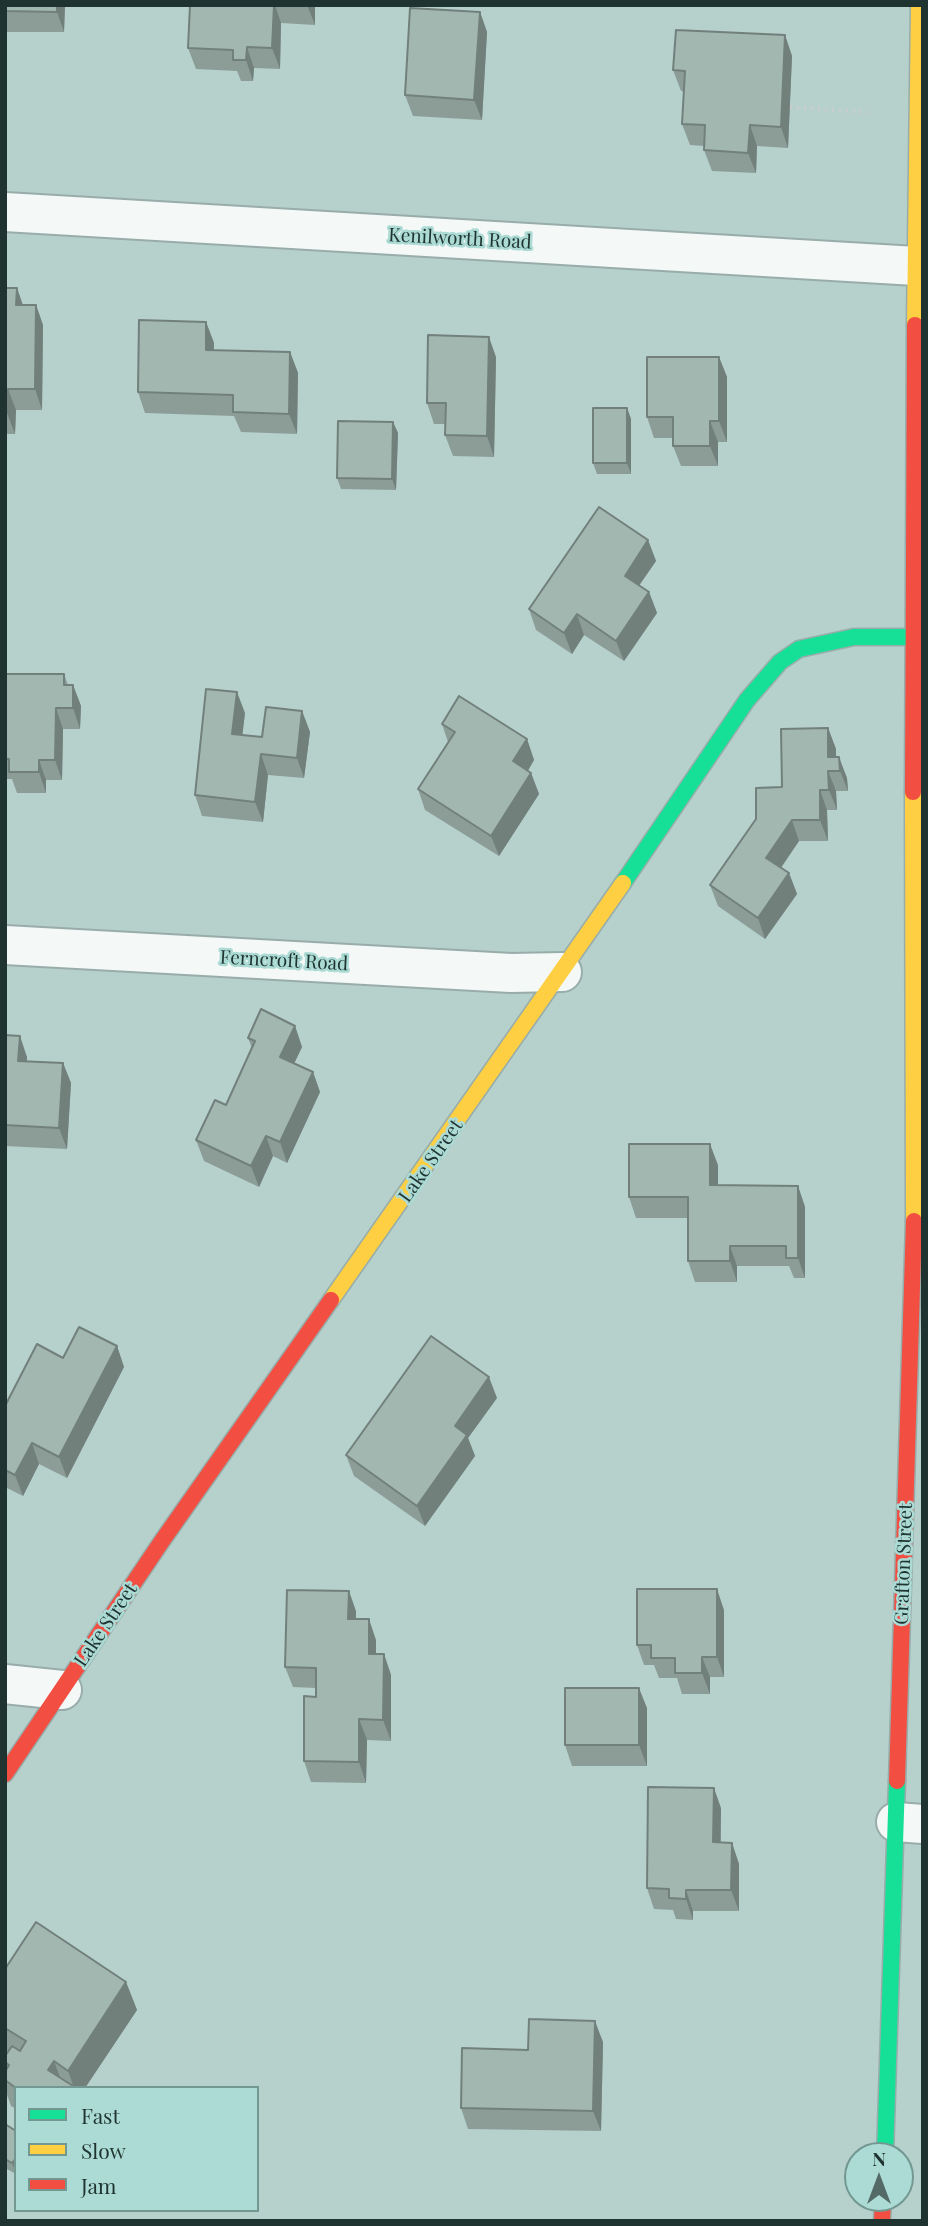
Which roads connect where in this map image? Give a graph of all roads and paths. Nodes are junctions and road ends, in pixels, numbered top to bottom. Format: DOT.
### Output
graph roads {
  1 [pos="919,5"];
  2 [pos="790,107"];
  3 [pos="868,112"];
  4 [pos="5,212"];
  5 [pos="915,266"];
  6 [pos="912,638"];
  7 [pos="5,945"];
  8 [pos="562,972"];
  9 [pos="5,1684"];
  10 [pos="62,1690"];
  11 [pos="5,1774"];
  12 [pos="910,1823"];
  13 [pos="886,2142"];
  1 -- 5 [label="main road, Grafton Street"];
  2 -- 3 [label="path"];
  4 -- 5 [label="street, Kenilworth Road"];
  5 -- 6 [label="main road, Grafton Street"];
  6 -- 8 [label="main road, Lake Street"];
  6 -- 12 [label="main road, Grafton Street"];
  7 -- 8 [label="street, Ferncroft Road"];
  8 -- 10 [label="main road, Lake Street"];
  9 -- 10 [label="street"];
  10 -- 11 [label="main road, Lake Street"];
  12 -- 13 [label="main road, Grafton Street"];
}
